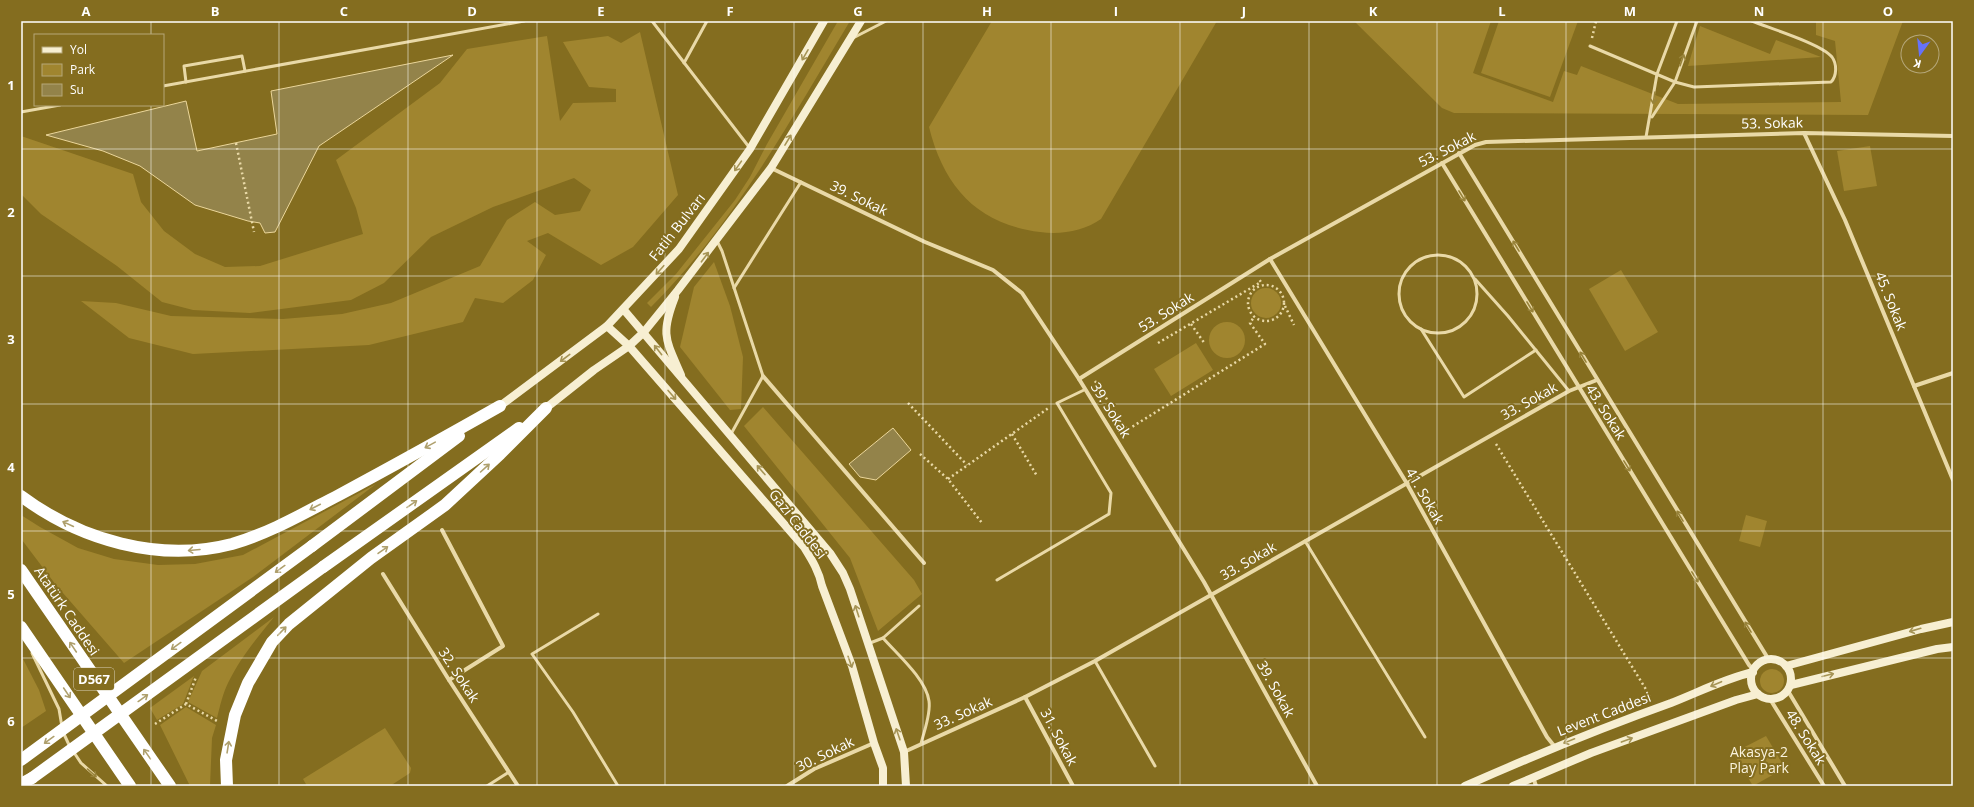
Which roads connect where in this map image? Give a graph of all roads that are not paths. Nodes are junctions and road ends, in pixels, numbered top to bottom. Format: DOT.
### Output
graph roads {
  1 [pos="524,21"];
  2 [pos="652,21"];
  3 [pos="707,21"];
  4 [pos="824,21"];
  5 [pos="861,21"];
  6 [pos="886,21"];
  7 [pos="1677,21"];
  8 [pos="1697,21"];
  9 [pos="1752,21"];
  10 [pos="850,40"];
  11 [pos="1590,46"];
  12 [pos="684,62"];
  13 [pos="245,71"];
  14 [pos="1658,74"];
  15 [pos="186,82"];
  16 [pos="1675,82"];
  17 [pos="164,86"];
  18 [pos="54,106"];
  19 [pos="21,112"];
  20 [pos="1651,118"];
  21 [pos="1804,133"];
  22 [pos="1953,136"];
  23 [pos="1646,137"];
  24 [pos="750,149"];
  25 [pos="1459,153"];
  26 [pos="1442,163"];
  27 [pos="771,168"];
  28 [pos="801,182"];
  29 [pos="717,241"];
  30 [pos="1270,259"];
  31 [pos="1474,278"];
  32 [pos="734,288"];
  33 [pos="678,290"];
  34 [pos="624,310"];
  35 [pos="607,326"];
  36 [pos="1421,329"];
  37 [pos="644,332"];
  38 [pos="629,346"];
  39 [pos="1536,350"];
  40 [pos="1953,373"];
  41 [pos="763,376"];
  42 [pos="1079,379"];
  43 [pos="1597,380"];
  44 [pos="686,385"];
  45 [pos="1578,386"];
  46 [pos="1914,386"];
  47 [pos="1084,390"];
  48 [pos="1569,391"];
  49 [pos="500,406"];
  50 [pos="546,408"];
  51 [pos="730,436"];
  52 [pos="1953,480"];
  53 [pos="1406,482"];
  54 [pos="21,496"];
  55 [pos="442,530"];
  56 [pos="1305,541"];
  57 [pos="924,563"];
  58 [pos="21,570"];
  59 [pos="383,574"];
  60 [pos="997,580"];
  61 [pos="1212,595"];
  62 [pos="919,606"];
  63 [pos="598,614"];
  64 [pos="1953,622"];
  65 [pos="21,627"];
  66 [pos="883,638"];
  67 [pos="868,644"];
  68 [pos="1953,647"];
  69 [pos="1769,660"];
  70 [pos="1094,661"];
  71 [pos="1786,666"];
  72 [pos="1753,671"];
  73 [pos="449,680"];
  74 [pos="1789,688"];
  75 [pos="1758,694"];
  76 [pos="1025,697"];
  77 [pos="1770,699"];
  78 [pos="1425,737"];
  79 [pos="874,743"];
  80 [pos="921,744"];
  81 [pos="1555,747"];
  82 [pos="904,752"];
  83 [pos="21,760"];
  84 [pos="1156,766"];
  85 [pos="509,772"];
  86 [pos="1533,777"];
  87 [pos="21,784"];
  88 [pos="107,786"];
  89 [pos="130,786"];
  90 [pos="170,786"];
  91 [pos="227,786"];
  92 [pos="487,786"];
  93 [pos="518,786"];
  94 [pos="618,786"];
  95 [pos="786,786"];
  96 [pos="884,786"];
  97 [pos="906,786"];
  98 [pos="1073,786"];
  99 [pos="1317,786"];
  100 [pos="1465,786"];
  101 [pos="1513,786"];
  102 [pos="1536,786"];
  103 [pos="1824,786"];
  104 [pos="1845,786"];
  1 -- 13 [label="lane"];
  2 -- 12 [label="lane"];
  3 -- 12 [label="lane"];
  4 -- 24 [label="street, Fatih Bulvarı, one-way"];
  5 -- 10 [label="street"];
  6 -- 10 [label="lane"];
  7 -- 14 [label="lane"];
  16 -- 8 [label="lane, one-way"];
  9 -- 16 [label="lane"];
  27 -- 10 [label="street, one-way"];
  11 -- 14 [label="lane"];
  12 -- 24 [label="lane"];
  13 -- 15 [label="lane"];
  13 -- 15 [label="lane"];
  14 -- 16 [label="lane"];
  14 -- 20 [label="lane, one-way"];
  15 -- 17 [label="lane"];
  16 -- 20 [label="lane"];
  18 -- 19 [label="lane"];
  20 -- 23 [label="lane"];
  21 -- 22 [label="street, 53. Sokak"];
  21 -- 23 [label="street, 53. Sokak"];
  21 -- 46 [label="street, 45. Sokak"];
  23 -- 25 [label="street, 53. Sokak"];
  24 -- 34 [label="street, Fatih Bulvarı, one-way"];
  25 -- 26 [label="street, 53. Sokak"];
  43 -- 25 [label="street, 43. Sokak, one-way"];
  26 -- 30 [label="street, 53. Sokak"];
  26 -- 45 [label="street, 43. Sokak, one-way"];
  27 -- 28 [label="street, 39. Sokak"];
  27 -- 29 [label="street"];
  28 -- 32 [label="lane"];
  28 -- 42 [label="street, 39. Sokak"];
  29 -- 32 [label="lane"];
  33 -- 29 [label="street, one-way"];
  30 -- 42 [label="street, 53. Sokak"];
  30 -- 53 [label="street, 41. Sokak"];
  31 -- 36 [label="lane"];
  31 -- 36 [label="lane"];
  31 -- 39 [label="lane"];
  32 -- 41 [label="lane"];
  33 -- 37 [label="street"];
  33 -- 44 [label="street"];
  34 -- 35 [label="street, Fatih Bulvarı"];
  34 -- 37 [label="street"];
  35 -- 38 [label="street, Gazi Caddesi"];
  35 -- 49 [label="street, Fatih Bulvarı, one-way"];
  36 -- 39 [label="lane"];
  37 -- 38 [label="street"];
  44 -- 37 [label="street, one-way"];
  38 -- 50 [label="street"];
  38 -- 79 [label="street, Gazi Caddesi, one-way"];
  39 -- 48 [label="lane"];
  40 -- 46 [label="street"];
  41 -- 51 [label="lane"];
  41 -- 57 [label="street"];
  42 -- 47 [label="street, 39. Sokak"];
  43 -- 45 [label="street, 33. Sokak"];
  69 -- 43 [label="street, 43. Sokak, one-way"];
  44 -- 51 [label="street"];
  45 -- 48 [label="street, 33. Sokak"];
  45 -- 72 [label="street, 43. Sokak, one-way"];
  46 -- 52 [label="street, 45. Sokak"];
  47 -- 60 [label="lane"];
  47 -- 61 [label="street, 39. Sokak"];
  48 -- 53 [label="street, 33. Sokak"];
  49 -- 54 [label="highway, one-way"];
  49 -- 83 [label="highway, one-way, bridge"];
  87 -- 50 [label="highway, one-way, bridge"];
  91 -- 50 [label="highway, one-way"];
  67 -- 51 [label="street, one-way"];
  53 -- 56 [label="street, 33. Sokak"];
  53 -- 81 [label="street, 41. Sokak"];
  55 -- 73 [label="street"];
  56 -- 61 [label="street, 33. Sokak"];
  56 -- 78 [label="lane"];
  90 -- 58 [label="highway, Atatürk Caddesi / D567, one-way"];
  59 -- 73 [label="street, 32. Sokak"];
  61 -- 70 [label="street, 33. Sokak"];
  61 -- 99 [label="street, 39. Sokak"];
  62 -- 66 [label="lane"];
  63 -- 94 [label="lane"];
  64 -- 71 [label="street, one-way"];
  65 -- 88 [label="lane, one-way"];
  65 -- 89 [label="highway, D567, one-way"];
  66 -- 67 [label="lane"];
  66 -- 80 [label="lane"];
  82 -- 67 [label="street, one-way"];
  74 -- 68 [label="street, one-way"];
  69 -- 71 [label="street"];
  69 -- 72 [label="street"];
  70 -- 76 [label="street, 33. Sokak"];
  70 -- 84 [label="lane"];
  71 -- 74 [label="street"];
  72 -- 75 [label="street"];
  72 -- 81 [label="street, Levent Caddesi, one-way"];
  73 -- 85 [label="street, 32. Sokak"];
  74 -- 77 [label="street"];
  74 -- 104 [label="street"];
  75 -- 77 [label="street"];
  86 -- 75 [label="street, one-way"];
  76 -- 80 [label="street, 33. Sokak"];
  76 -- 98 [label="street, 31. Sokak"];
  77 -- 103 [label="street, 48. Sokak"];
  79 -- 95 [label="street, 30. Sokak"];
  79 -- 96 [label="street, Gazi Caddesi"];
  80 -- 82 [label="street, 33. Sokak"];
  81 -- 100 [label="street, Levent Caddesi"];
  82 -- 97 [label="street"];
  85 -- 92 [label="lane"];
  85 -- 93 [label="street, 32. Sokak"];
  86 -- 101 [label="street"];
  86 -- 102 [label="street"];
}
